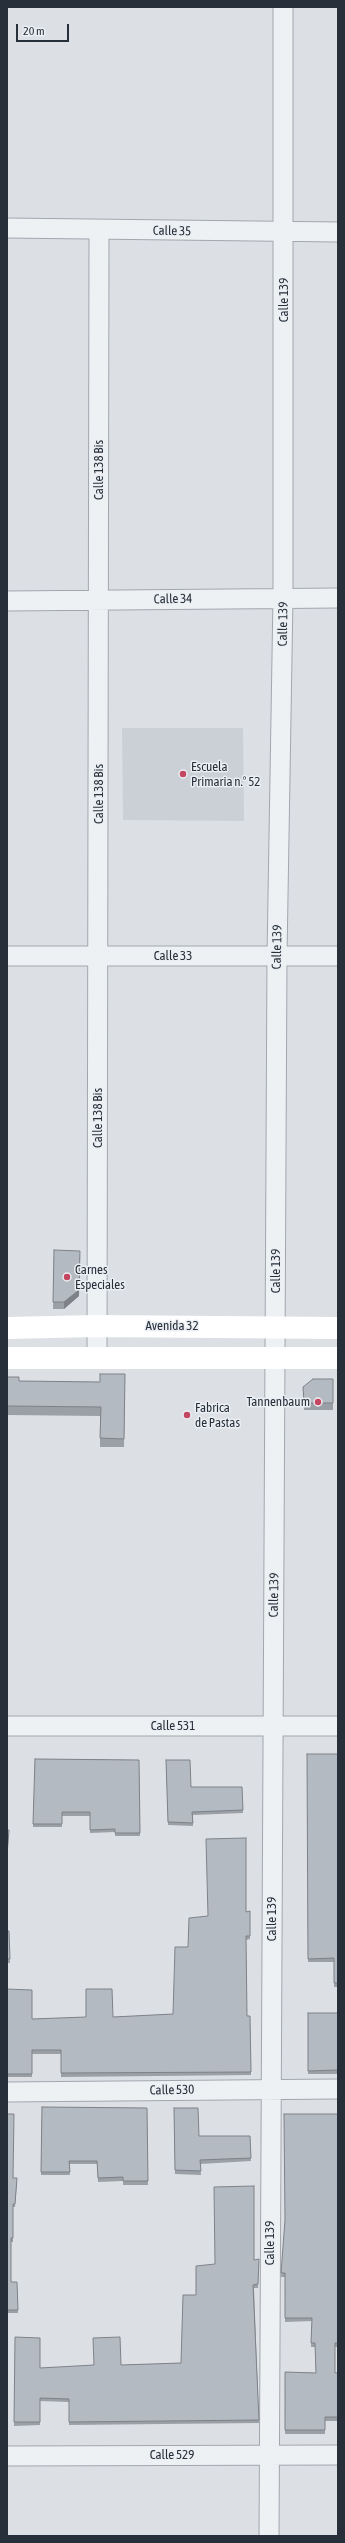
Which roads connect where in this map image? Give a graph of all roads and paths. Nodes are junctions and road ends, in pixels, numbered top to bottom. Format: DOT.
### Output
graph roads {
  1 [pos="283,7"];
  2 [pos="7,228"];
  3 [pos="99,230"];
  4 [pos="284,232"];
  5 [pos="338,232"];
  6 [pos="283,597"];
  7 [pos="338,598"];
  8 [pos="7,601"];
  9 [pos="100,601"];
  10 [pos="7,956"];
  11 [pos="99,956"];
  12 [pos="277,956"];
  13 [pos="338,956"];
  14 [pos="96,1326"];
  15 [pos="275,1327"];
  16 [pos="7,1328"];
  17 [pos="338,1328"];
  18 [pos="7,1358"];
  19 [pos="97,1358"];
  20 [pos="276,1358"];
  21 [pos="338,1358"];
  22 [pos="7,1726"];
  23 [pos="273,1726"];
  24 [pos="338,1726"];
  25 [pos="271,2089"];
  26 [pos="338,2089"];
  27 [pos="7,2092"];
  28 [pos="269,2455"];
  29 [pos="338,2455"];
  30 [pos="7,2456"];
  31 [pos="269,2536"];
  1 -- 4 [label="street, Calle 139"];
  2 -- 3 [label="street, Calle 35"];
  3 -- 4 [label="street, Calle 35"];
  3 -- 9 [label="street, Calle 138 Bis"];
  4 -- 5 [label="street, Calle 35"];
  4 -- 6 [label="street, Calle 139"];
  6 -- 7 [label="street, Calle 34"];
  6 -- 9 [label="street, Calle 34"];
  6 -- 12 [label="street, Calle 139"];
  8 -- 9 [label="street, Calle 34"];
  9 -- 11 [label="street, Calle 138 Bis"];
  10 -- 11 [label="street, Calle 33"];
  11 -- 12 [label="street, Calle 33"];
  11 -- 14 [label="street, Calle 138 Bis"];
  12 -- 13 [label="street, Calle 33"];
  12 -- 15 [label="street, Calle 139"];
  14 -- 15 [label="main road, Avenida 32"];
  14 -- 16 [label="main road, Avenida 32"];
  14 -- 19 [label="street, Calle 138 Bis"];
  15 -- 17 [label="main road, Avenida 32"];
  15 -- 20 [label="street, Calle 139"];
  18 -- 19 [label="main road"];
  19 -- 20 [label="main road"];
  20 -- 21 [label="main road"];
  20 -- 23 [label="street, Calle 139"];
  22 -- 23 [label="street, Calle 531"];
  23 -- 24 [label="street, Calle 531"];
  23 -- 25 [label="street, Calle 139"];
  25 -- 26 [label="street, Calle 530"];
  25 -- 27 [label="street, Calle 530"];
  25 -- 28 [label="street, Calle 139"];
  28 -- 29 [label="street, Calle 529"];
  28 -- 30 [label="street, Calle 529"];
  28 -- 31 [label="street, Calle 139"];
}
